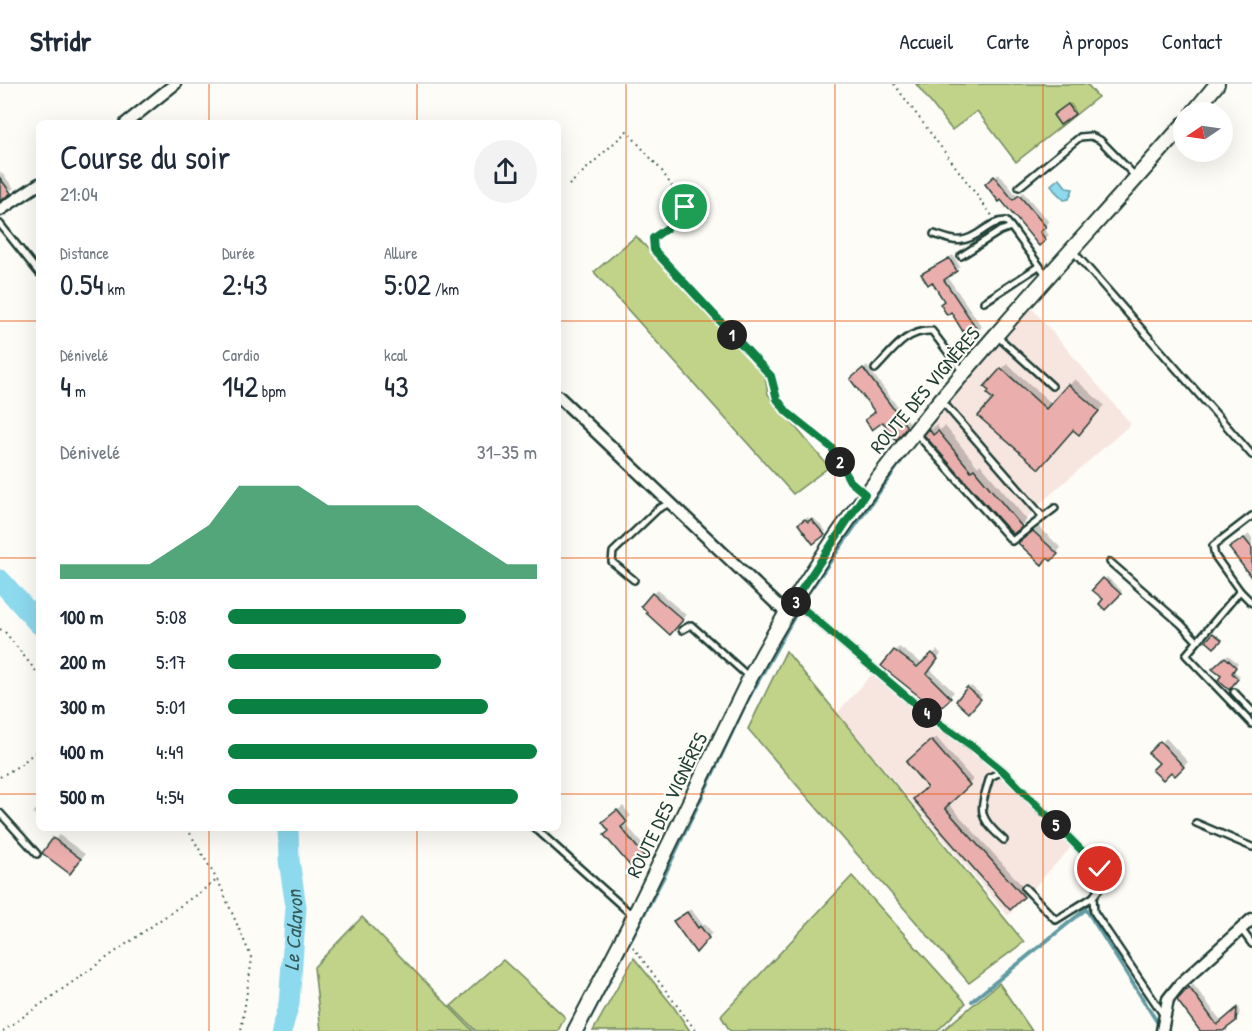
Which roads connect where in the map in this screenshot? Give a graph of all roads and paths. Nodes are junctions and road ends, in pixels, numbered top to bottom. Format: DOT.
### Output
graph roads {
  1 [pos="175,84"];
  2 [pos="894,84"];
  3 [pos="1217,84"];
  4 [pos="1202,102"];
  5 [pos="130,120"];
  6 [pos="1173,137"];
  7 [pos="1137,178"];
  8 [pos="569,185"];
  9 [pos="36,186"];
  10 [pos="1019,188"];
  11 [pos="0,210"];
  12 [pos="997,221"];
  13 [pos="0,224"];
  14 [pos="1011,227"];
  15 [pos="934,234"];
  16 [pos="1072,250"];
  17 [pos="962,256"];
  18 [pos="1039,266"];
  19 [pos="36,269"];
  20 [pos="1048,278"];
  21 [pos="984,302"];
  22 [pos="996,335"];
  23 [pos="875,369"];
  24 [pos="963,372"];
  25 [pos="1052,386"];
  26 [pos="940,398"];
  27 [pos="561,399"];
  28 [pos="914,430"];
  29 [pos="1252,455"];
  30 [pos="865,494"];
  31 [pos="670,503"];
  32 [pos="1055,508"];
  33 [pos="1252,516"];
  34 [pos="1043,517"];
  35 [pos="1110,562"];
  36 [pos="634,580"];
  37 [pos="1240,591"];
  38 [pos="794,601"];
  39 [pos="1252,603"];
  40 [pos="786,613"];
  41 [pos="0,629"];
  42 [pos="682,630"];
  43 [pos="1197,642"];
  44 [pos="36,671"];
  45 [pos="750,678"];
  46 [pos="1234,692"];
  47 [pos="1252,711"];
  48 [pos="1252,724"];
  49 [pos="36,752"];
  50 [pos="1003,771"];
  51 [pos="0,777"];
  52 [pos="0,813"];
  53 [pos="1196,823"];
  54 [pos="189,831"];
  55 [pos="538,831"];
  56 [pos="1004,840"];
  57 [pos="1252,847"];
  58 [pos="37,854"];
  59 [pos="218,880"];
  60 [pos="1026,888"];
  61 [pos="1093,897"];
  62 [pos="634,917"];
  63 [pos="1252,919"];
  64 [pos="1241,928"];
  65 [pos="1252,944"];
  66 [pos="633,947"];
  67 [pos="1164,1016"];
  68 [pos="3,1031"];
  69 [pos="241,1031"];
  70 [pos="575,1031"];
  71 [pos="696,1031"];
  72 [pos="1162,1031"];
  1 -- 5 [label="street"];
  2 -- 12 [label="path"];
  3 -- 4 [label="street"];
  6 -- 7 [label="street, ROUTE DES VIGNÈRES"];
  7 -- 10 [label="lane"];
  7 -- 16 [label="street, ROUTE DES VIGNÈRES"];
  8 -- 30 [label="path"];
  9 -- 11 [label="street"];
  12 -- 14 [label="lane"];
  12 -- 15 [label="lane"];
  13 -- 19 [label="lane"];
  14 -- 17 [label="lane"];
  14 -- 18 [label="lane"];
  16 -- 20 [label="street, ROUTE DES VIGNÈRES"];
  16 -- 29 [label="lane"];
  18 -- 20 [label="lane"];
  18 -- 21 [label="lane"];
  20 -- 22 [label="street, ROUTE DES VIGNÈRES"];
  22 -- 24 [label="street, ROUTE DES VIGNÈRES"];
  22 -- 25 [label="lane"];
  23 -- 24 [label="lane"];
  24 -- 26 [label="street, ROUTE DES VIGNÈRES"];
  26 -- 28 [label="street, ROUTE DES VIGNÈRES"];
  26 -- 34 [label="lane"];
  27 -- 31 [label="street"];
  28 -- 30 [label="street, ROUTE DES VIGNÈRES"];
  28 -- 34 [label="lane"];
  30 -- 38 [label="street, ROUTE DES VIGNÈRES"];
  31 -- 36 [label="lane"];
  31 -- 40 [label="street"];
  32 -- 34 [label="lane"];
  33 -- 37 [label="lane"];
  35 -- 43 [label="lane"];
  37 -- 39 [label="lane"];
  37 -- 43 [label="lane"];
  38 -- 40 [label="street, ROUTE DES VIGNÈRES"];
  38 -- 50 [label="lane"];
  40 -- 45 [label="street, ROUTE DES VIGNÈRES"];
  41 -- 44 [label="path"];
  42 -- 45 [label="lane"];
  43 -- 48 [label="lane"];
  45 -- 62 [label="street, ROUTE DES VIGNÈRES"];
  46 -- 47 [label="lane"];
  49 -- 51 [label="path"];
  50 -- 56 [label="lane"];
  50 -- 61 [label="lane"];
  52 -- 58 [label="lane"];
  53 -- 57 [label="lane"];
  54 -- 59 [label="path"];
  55 -- 62 [label="lane"];
  59 -- 68 [label="path"];
  59 -- 69 [label="path"];
  60 -- 61 [label="lane"];
  61 -- 67 [label="lane"];
  62 -- 70 [label="street, ROUTE DES VIGNÈRES"];
  63 -- 64 [label="street"];
  64 -- 65 [label="lane"];
  64 -- 67 [label="street"];
  66 -- 71 [label="path"];
  67 -- 72 [label="street"];
}
